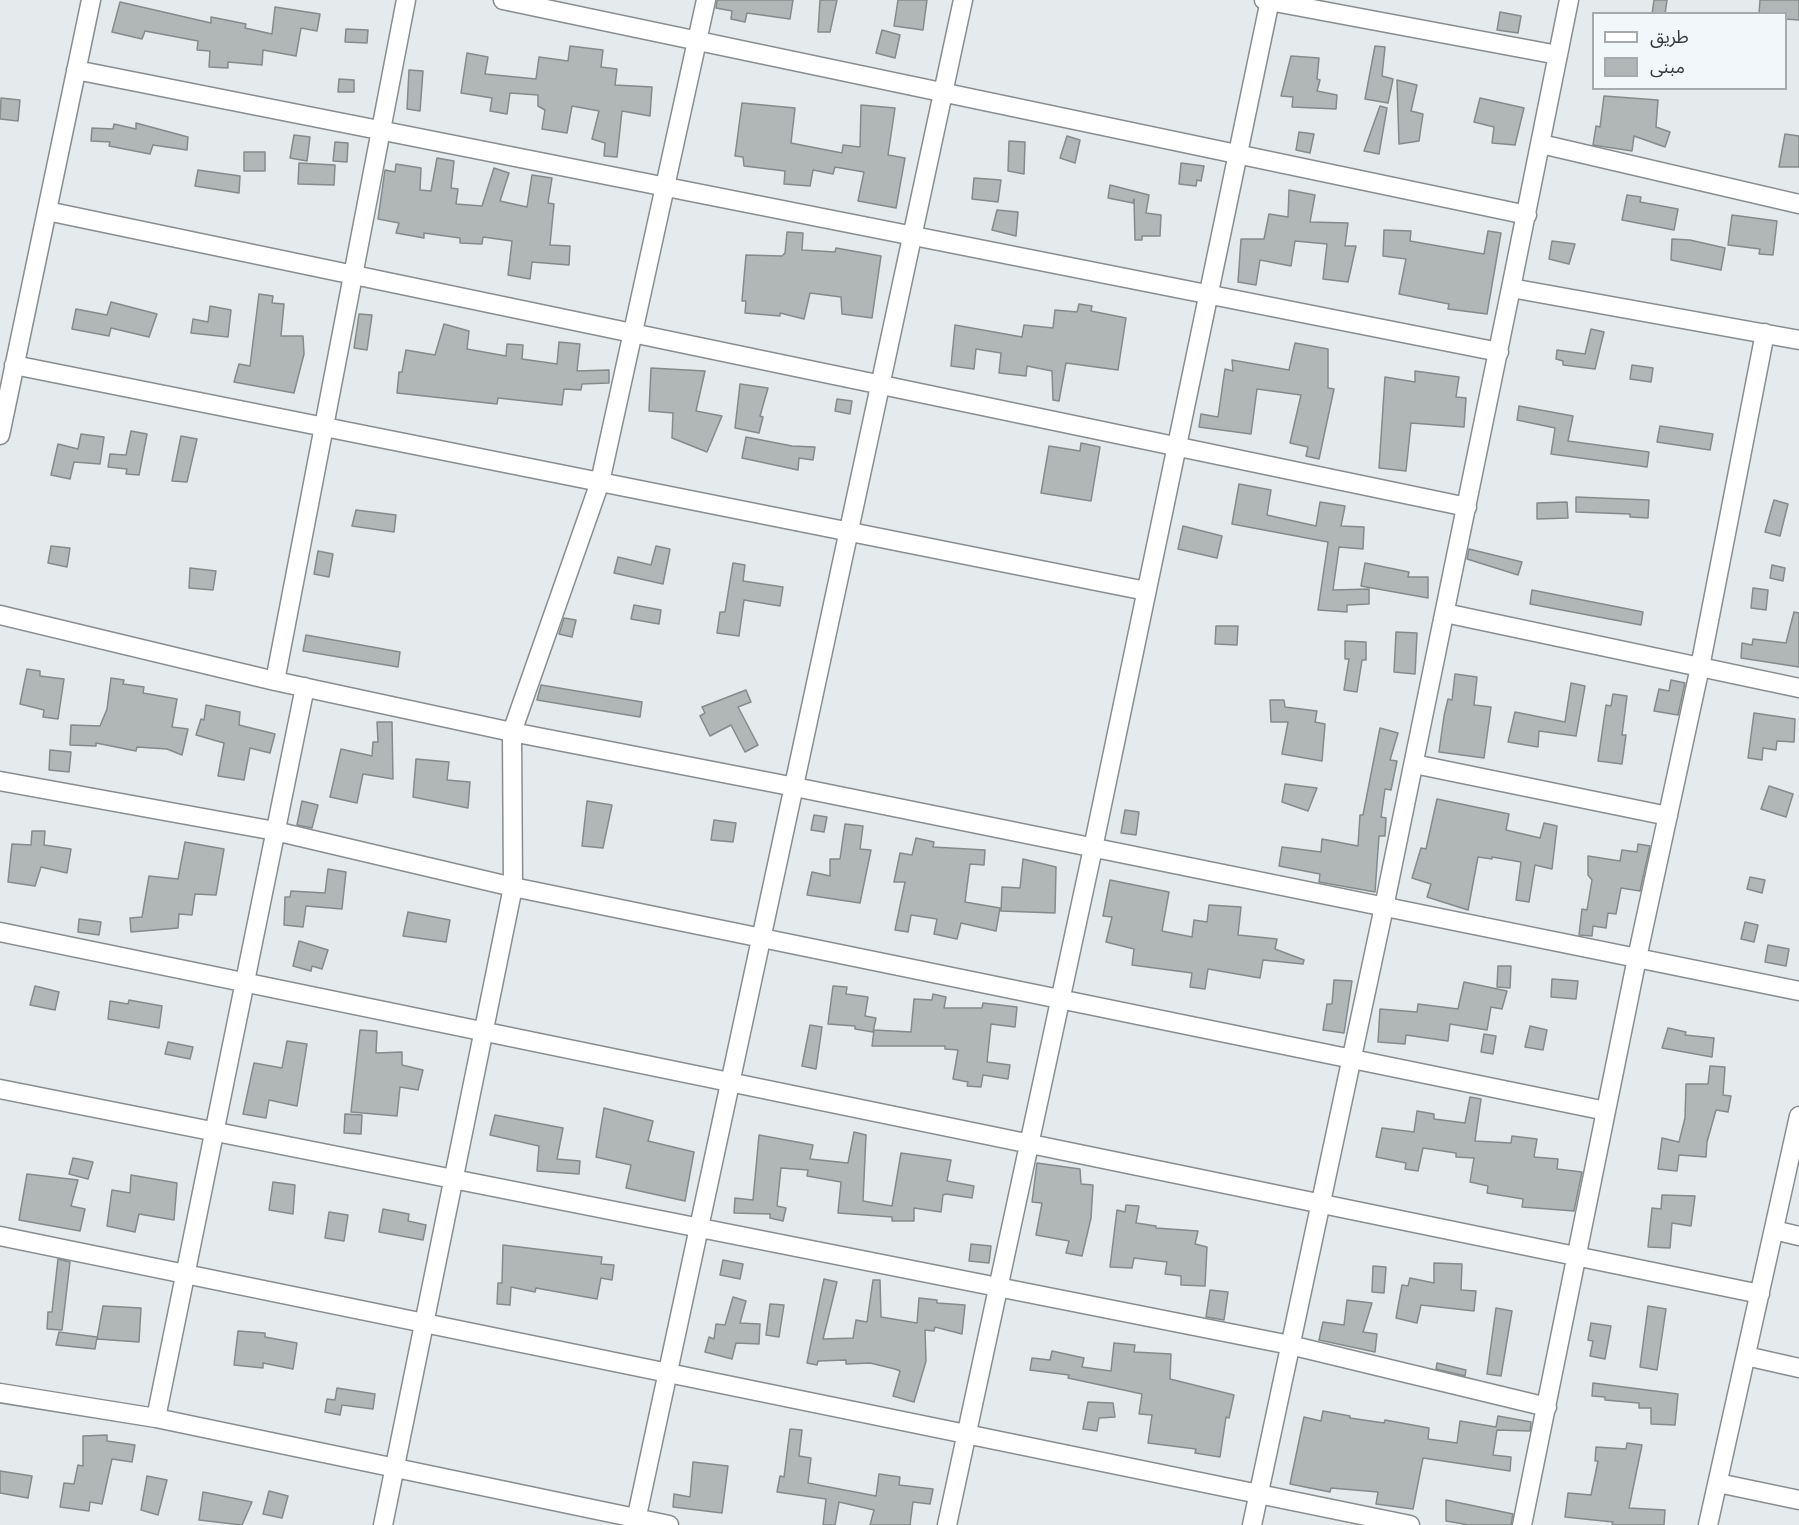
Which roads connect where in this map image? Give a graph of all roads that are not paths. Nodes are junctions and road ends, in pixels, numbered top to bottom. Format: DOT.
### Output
graph roads {
  1 [pos="91,0"];
  2 [pos="406,0"];
  3 [pos="503,0"];
  4 [pos="706,0"];
  5 [pos="963,0"];
  6 [pos="1268,0"];
  7 [pos="1569,0"];
  8 [pos="697,41"];
  9 [pos="1558,55"];
  10 [pos="76,70"];
  11 [pos="943,92"];
  12 [pos="381,130"];
  13 [pos="1541,144"];
  14 [pos="1238,154"];
  15 [pos="665,187"];
  16 [pos="1799,204"];
  17 [pos="47,211"];
  18 [pos="1527,215"];
  19 [pos="913,236"];
  20 [pos="353,274"];
  21 [pos="1510,288"];
  22 [pos="1208,295"];
  23 [pos="633,333"];
  24 [pos="1765,333"];
  25 [pos="1799,340"];
  26 [pos="1499,352"];
  27 [pos="14,365"];
  28 [pos="881,384"];
  29 [pos="324,427"];
  30 [pos="0,435"];
  31 [pos="1177,446"];
  32 [pos="600,482"];
  33 [pos="1467,507"];
  34 [pos="850,531"];
  35 [pos="1146,591"];
  36 [pos="1445,613"];
  37 [pos="0,615"];
  38 [pos="1700,667"];
  39 [pos="275,681"];
  40 [pos="304,687"];
  41 [pos="1799,688"];
  42 [pos="512,732"];
  43 [pos="1414,764"];
  44 [pos="0,781"];
  45 [pos="795,787"];
  46 [pos="1668,816"];
  47 [pos="275,831"];
  48 [pos="1093,848"];
  49 [pos="513,887"];
  50 [pos="1384,907"];
  51 [pos="0,932"];
  52 [pos="763,938"];
  53 [pos="1637,958"];
  54 [pos="244,982"];
  55 [pos="1799,992"];
  56 [pos="1060,999"];
  57 [pos="484,1031"];
  58 [pos="1352,1059"];
  59 [pos="732,1082"];
  60 [pos="0,1089"];
  61 [pos="1606,1111"];
  62 [pos="1799,1116"];
  63 [pos="214,1131"];
  64 [pos="1029,1143"];
  65 [pos="453,1179"];
  66 [pos="1321,1203"];
  67 [pos="700,1228"];
  68 [pos="1774,1230"];
  69 [pos="0,1236"];
  70 [pos="1799,1236"];
  71 [pos="1576,1256"];
  72 [pos="185,1274"];
  73 [pos="998,1287"];
  74 [pos="1760,1294"];
  75 [pos="424,1323"];
  76 [pos="1290,1345"];
  77 [pos="1746,1356"];
  78 [pos="1799,1368"];
  79 [pos="668,1373"];
  80 [pos="0,1393"];
  81 [pos="1547,1407"];
  82 [pos="156,1418"];
  83 [pos="967,1434"];
  84 [pos="394,1467"];
  85 [pos="1718,1483"];
  86 [pos="1258,1494"];
  87 [pos="1799,1500"];
  88 [pos="636,1522"];
  89 [pos="383,1525"];
  90 [pos="669,1525"];
  91 [pos="947,1525"];
  92 [pos="1252,1525"];
  93 [pos="1410,1525"];
  94 [pos="1522,1525"];
  95 [pos="1708,1525"];
  1 -- 10 [label="street"];
  2 -- 12 [label="street"];
  3 -- 8 [label="street"];
  4 -- 8 [label="street"];
  5 -- 11 [label="street"];
  6 -- 9 [label="street"];
  6 -- 14 [label="street"];
  7 -- 9 [label="street"];
  8 -- 11 [label="street"];
  8 -- 15 [label="street"];
  9 -- 13 [label="street"];
  10 -- 12 [label="street"];
  10 -- 17 [label="street"];
  11 -- 14 [label="street"];
  11 -- 19 [label="street"];
  12 -- 15 [label="street"];
  12 -- 20 [label="street"];
  13 -- 16 [label="street"];
  13 -- 18 [label="street"];
  14 -- 18 [label="street"];
  14 -- 22 [label="street"];
  15 -- 19 [label="street"];
  15 -- 23 [label="street"];
  17 -- 20 [label="street"];
  17 -- 27 [label="street"];
  18 -- 21 [label="street"];
  19 -- 22 [label="street"];
  19 -- 28 [label="street"];
  20 -- 23 [label="street"];
  20 -- 29 [label="street"];
  21 -- 24 [label="street"];
  21 -- 26 [label="street"];
  22 -- 26 [label="street"];
  22 -- 31 [label="street"];
  23 -- 28 [label="street"];
  23 -- 32 [label="street"];
  24 -- 25 [label="street"];
  24 -- 38 [label="street"];
  26 -- 33 [label="street"];
  27 -- 29 [label="street"];
  27 -- 30 [label="street"];
  28 -- 31 [label="street"];
  28 -- 34 [label="street"];
  29 -- 32 [label="street"];
  29 -- 39 [label="street"];
  31 -- 33 [label="street"];
  31 -- 35 [label="street"];
  32 -- 34 [label="street"];
  32 -- 42 [label="street"];
  33 -- 36 [label="street"];
  34 -- 35 [label="street"];
  34 -- 45 [label="street"];
  35 -- 48 [label="street"];
  36 -- 38 [label="street"];
  36 -- 43 [label="street"];
  37 -- 39 [label="street"];
  38 -- 41 [label="street"];
  38 -- 46 [label="street"];
  39 -- 40 [label="street"];
  40 -- 42 [label="street"];
  40 -- 47 [label="street"];
  42 -- 45 [label="street"];
  42 -- 49 [label="street"];
  43 -- 46 [label="street"];
  43 -- 50 [label="street"];
  44 -- 47 [label="street"];
  45 -- 48 [label="street"];
  45 -- 52 [label="street"];
  46 -- 53 [label="street"];
  47 -- 49 [label="street"];
  47 -- 54 [label="street"];
  48 -- 50 [label="street"];
  48 -- 56 [label="street"];
  49 -- 52 [label="street"];
  49 -- 57 [label="street"];
  50 -- 53 [label="street"];
  50 -- 58 [label="street"];
  51 -- 54 [label="street"];
  52 -- 56 [label="street"];
  52 -- 59 [label="street"];
  53 -- 55 [label="street"];
  53 -- 61 [label="street"];
  54 -- 57 [label="street"];
  54 -- 63 [label="street"];
  56 -- 58 [label="street"];
  56 -- 64 [label="street"];
  57 -- 59 [label="street"];
  57 -- 65 [label="street"];
  58 -- 61 [label="street"];
  58 -- 66 [label="street"];
  59 -- 64 [label="street"];
  59 -- 67 [label="street"];
  60 -- 63 [label="street"];
  61 -- 71 [label="street"];
  62 -- 68 [label="street"];
  63 -- 65 [label="street"];
  63 -- 72 [label="street"];
  64 -- 66 [label="street"];
  64 -- 73 [label="street"];
  65 -- 67 [label="street"];
  65 -- 75 [label="street"];
  66 -- 71 [label="street"];
  66 -- 76 [label="street"];
  67 -- 73 [label="street"];
  67 -- 79 [label="street"];
  68 -- 70 [label="street"];
  68 -- 74 [label="street"];
  69 -- 72 [label="street"];
  71 -- 74 [label="street"];
  71 -- 81 [label="street"];
  72 -- 75 [label="street"];
  72 -- 82 [label="street"];
  73 -- 76 [label="street"];
  73 -- 83 [label="street"];
  74 -- 77 [label="street"];
  75 -- 79 [label="street"];
  75 -- 84 [label="street"];
  76 -- 81 [label="street"];
  76 -- 86 [label="street"];
  77 -- 78 [label="street"];
  77 -- 85 [label="street"];
  79 -- 83 [label="street"];
  79 -- 88 [label="street"];
  80 -- 82 [label="street"];
  81 -- 94 [label="street"];
  82 -- 84 [label="street"];
  83 -- 86 [label="street"];
  83 -- 91 [label="street"];
  84 -- 88 [label="street"];
  84 -- 89 [label="street"];
  85 -- 87 [label="street"];
  85 -- 95 [label="street"];
  86 -- 92 [label="street"];
  86 -- 93 [label="street"];
  88 -- 90 [label="street"];
}
